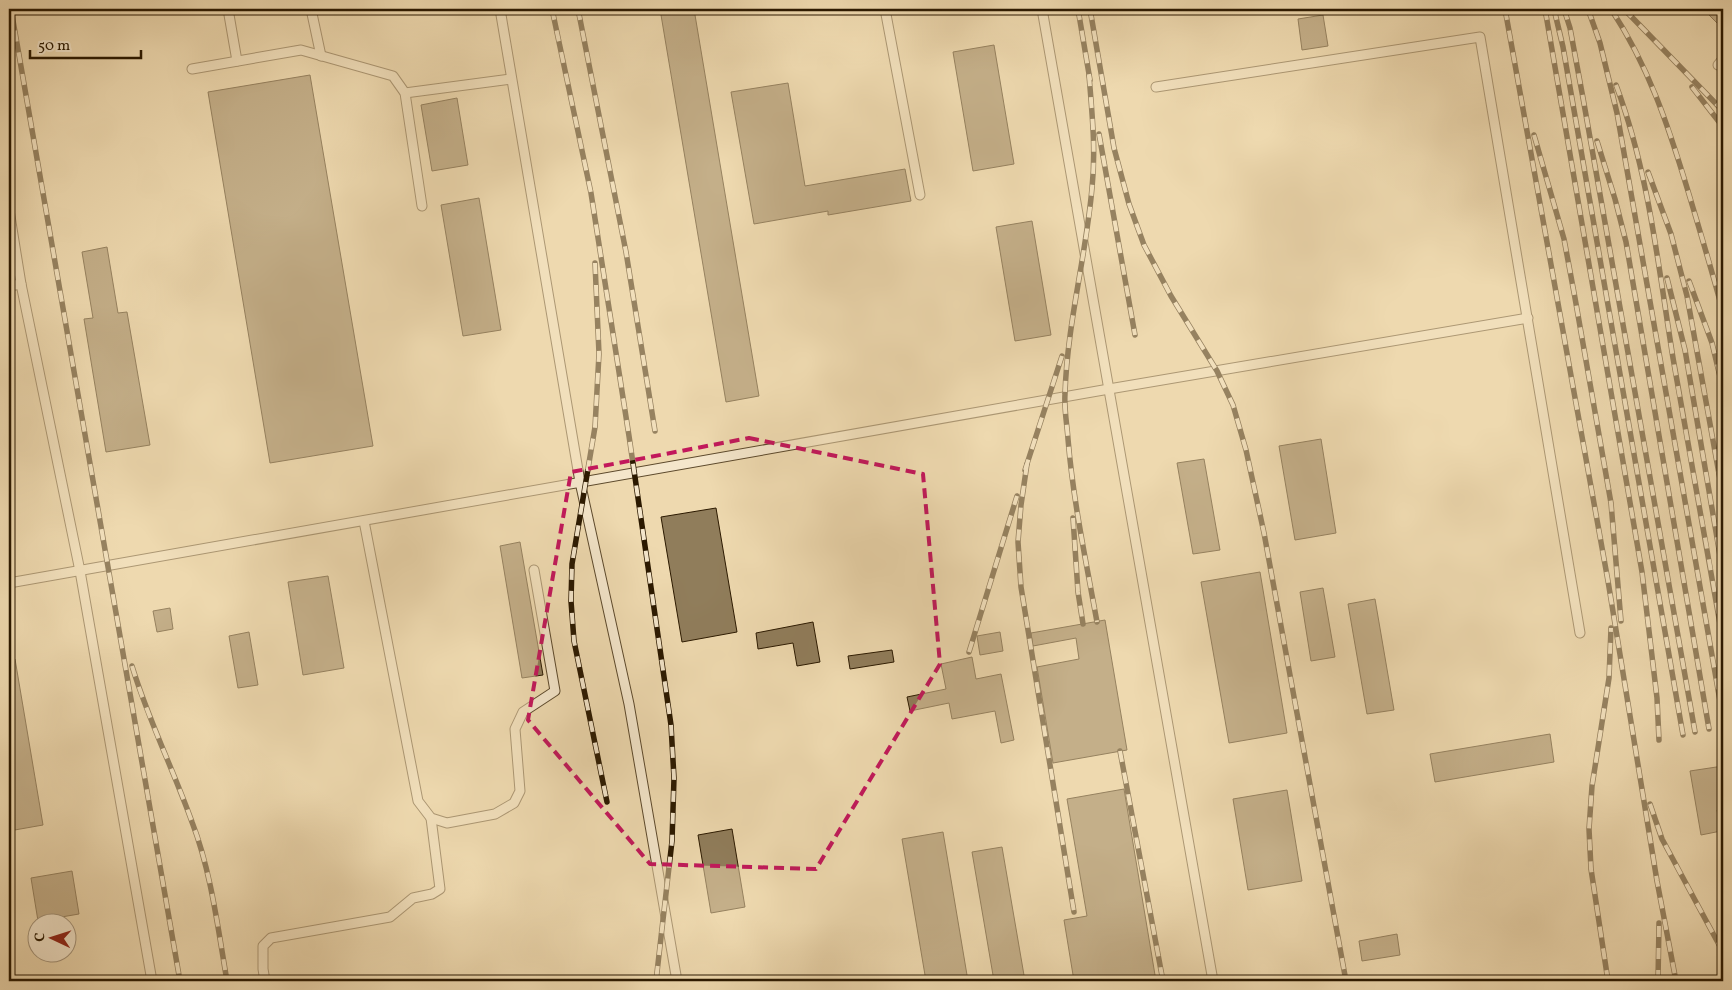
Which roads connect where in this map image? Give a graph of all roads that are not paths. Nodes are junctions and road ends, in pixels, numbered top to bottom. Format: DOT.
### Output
graph roads {
  1 [pos="228,9"];
  2 [pos="312,9"];
  3 [pos="500,9"];
  4 [pos="885,9"];
  5 [pos="1042,9"];
  6 [pos="321,56"];
  7 [pos="237,61"];
  8 [pos="192,69"];
  9 [pos="511,79"];
  10 [pos="1156,87"];
  11 [pos="405,93"];
  12 [pos="920,195"];
  13 [pos="422,206"];
  14 [pos="9,210"];
  15 [pos="21,284"];
  16 [pos="9,286"];
  17 [pos="1528,318"];
  18 [pos="1110,389"];
  19 [pos="580,482"];
  20 [pos="364,521"];
  21 [pos="534,570"];
  22 [pos="80,571"];
  23 [pos="9,583"];
  24 [pos="1580,633"];
  25 [pos="431,818"];
  26 [pos="152,981"];
  27 [pos="265,981"];
  28 [pos="677,981"];
  29 [pos="1214,981"];
  1 -- 7 [label="lane"];
  2 -- 6 [label="lane"];
  3 -- 9 [label="lane"];
  4 -- 12 [label="lane"];
  5 -- 18 [label="lane"];
  6 -- 7 [label="lane"];
  6 -- 11 [label="lane"];
  7 -- 8 [label="lane"];
  9 -- 11 [label="lane"];
  9 -- 19 [label="lane"];
  10 -- 17 [label="lane"];
  11 -- 13 [label="lane"];
  14 -- 15 [label="lane"];
  15 -- 16 [label="lane"];
  15 -- 22 [label="lane"];
  17 -- 18 [label="lane"];
  17 -- 24 [label="lane"];
  18 -- 19 [label="lane"];
  18 -- 29 [label="lane"];
  19 -- 20 [label="lane"];
  19 -- 28 [label="lane"];
  20 -- 22 [label="lane"];
  20 -- 25 [label="lane"];
  21 -- 25 [label="lane"];
  22 -- 23 [label="lane"];
  22 -- 26 [label="lane"];
  25 -- 27 [label="lane"];
}
